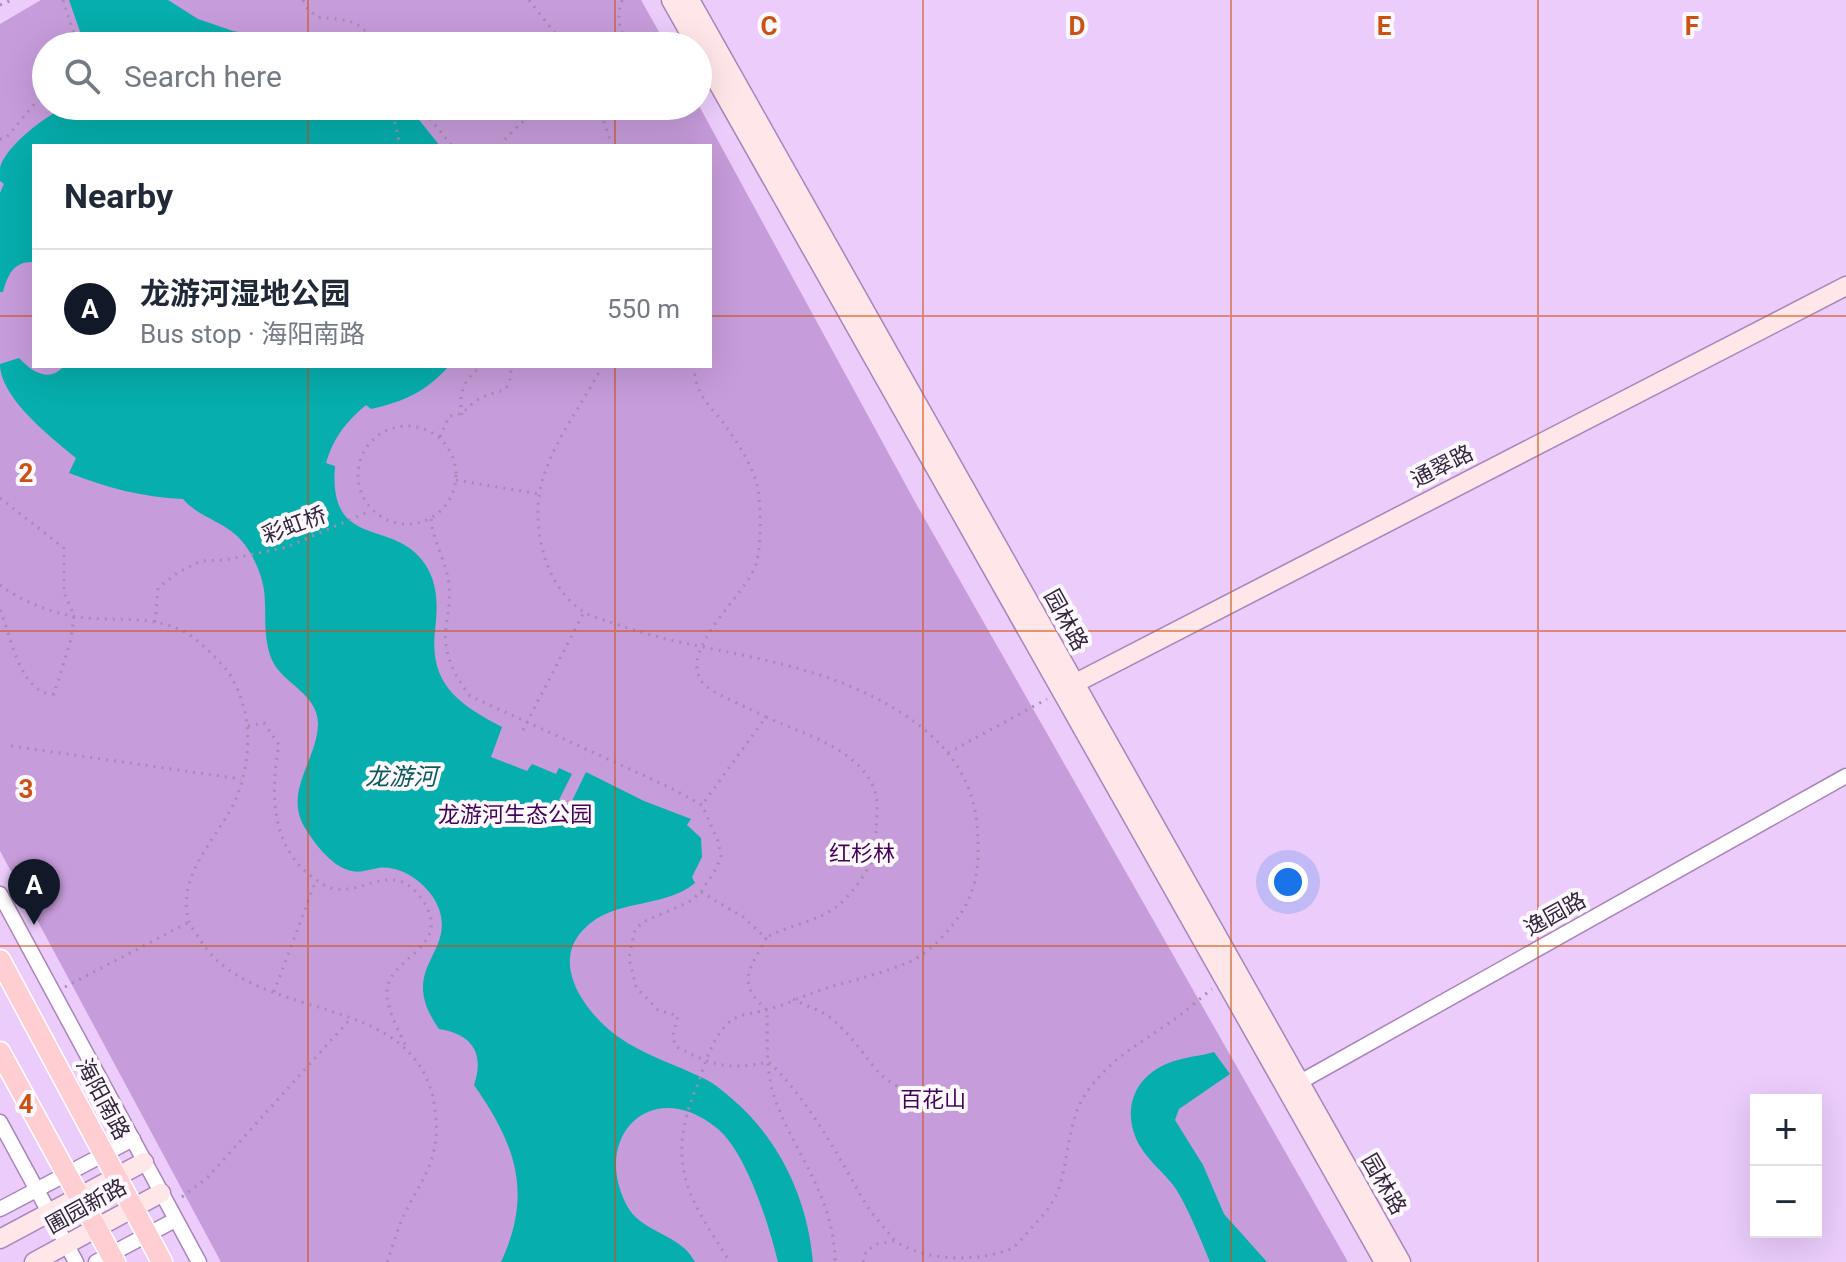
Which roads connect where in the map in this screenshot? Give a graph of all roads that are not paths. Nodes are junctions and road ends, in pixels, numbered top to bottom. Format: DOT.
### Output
graph roads {
  1 [pos="671,0"];
  2 [pos="690,0"];
  3 [pos="689,32"];
  4 [pos="708,32"];
  5 [pos="712,40"];
  6 [pos="712,73"];
  7 [pos="1846,286"];
  8 [pos="1067,687"];
  9 [pos="1846,776"];
  10 [pos="0,894"];
  11 [pos="0,960"];
  12 [pos="0,1052"];
  13 [pos="1292,1086"];
  14 [pos="0,1122"];
  15 [pos="133,1139"];
  16 [pos="105,1153"];
  17 [pos="144,1162"];
  18 [pos="67,1173"];
  19 [pos="117,1177"];
  20 [pos="37,1189"];
  21 [pos="80,1197"];
  22 [pos="133,1207"];
  23 [pos="168,1207"];
  24 [pos="0,1209"];
  25 [pos="48,1212"];
  26 [pos="97,1227"];
  27 [pos="147,1235"];
  28 [pos="0,1239"];
  29 [pos="66,1244"];
  30 [pos="107,1259"];
  31 [pos="34,1262"];
  32 [pos="76,1262"];
  33 [pos="162,1262"];
  34 [pos="199,1262"];
  35 [pos="1384,1262"];
  36 [pos="1401,1262"];
  1 -- 3 [label="street, 园林路"];
  2 -- 4 [label="street, 园林路"];
  5 -- 8 [label="street, 园林路"];
  6 -- 8 [label="street, 园林路"];
  7 -- 8 [label="street, 通翠路"];
  8 -- 13 [label="street, 园林路"];
  8 -- 13 [label="street, 园林路"];
  9 -- 13 [label="street, 逸园路"];
  10 -- 15 [label="street"];
  11 -- 16 [label="main road, 海阳南路"];
  12 -- 18 [label="main road"];
  13 -- 35 [label="street, 园林路"];
  13 -- 36 [label="street, 园林路"];
  14 -- 20 [label="street"];
  15 -- 16 [label="street"];
  15 -- 17 [label="street"];
  16 -- 18 [label="street"];
  16 -- 19 [label="main road, 海阳南路"];
  17 -- 19 [label="street, 圃园新路"];
  17 -- 23 [label="street"];
  18 -- 20 [label="street"];
  18 -- 21 [label="main road"];
  19 -- 21 [label="street, 圃园新路"];
  19 -- 22 [label="main road, 海阳南路"];
  20 -- 24 [label="street"];
  20 -- 25 [label="street"];
  21 -- 25 [label="street, 圃园新路"];
  21 -- 26 [label="main road"];
  22 -- 23 [label="street, 圃园新路"];
  22 -- 26 [label="street, 圃园新路"];
  22 -- 27 [label="main road, 海阳南路"];
  23 -- 27 [label="street"];
  23 -- 34 [label="street"];
  25 -- 28 [label="street, 圃园新路"];
  25 -- 29 [label="street"];
  26 -- 29 [label="street, 圃园新路"];
  26 -- 30 [label="main road"];
  27 -- 30 [label="street"];
  27 -- 33 [label="main road, 海阳南路"];
  29 -- 31 [label="street, 圃园新路"];
  29 -- 32 [label="street"];
}
